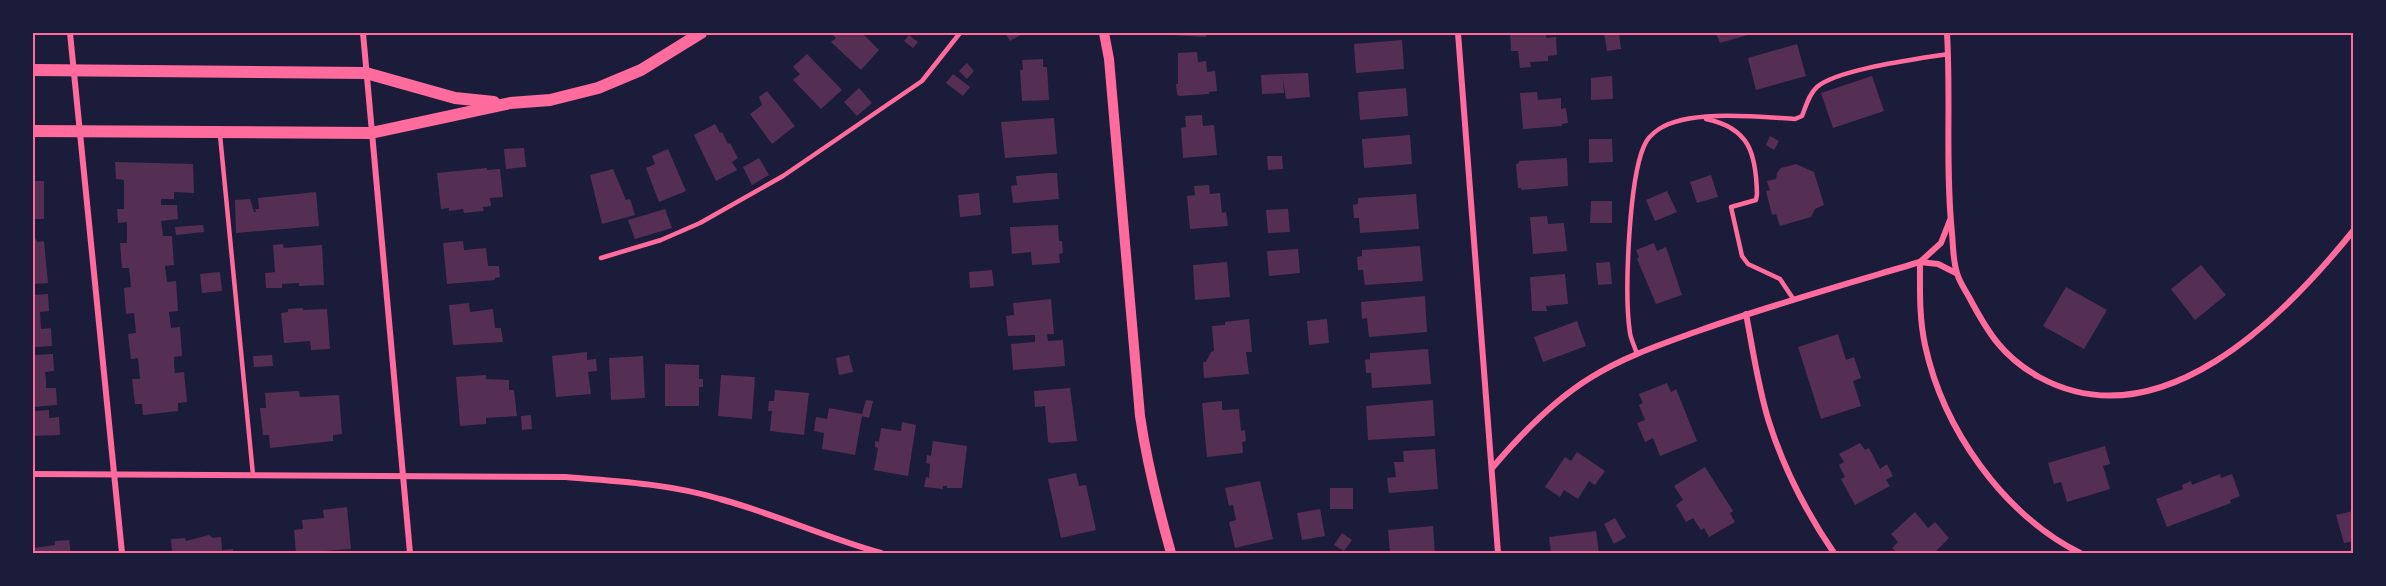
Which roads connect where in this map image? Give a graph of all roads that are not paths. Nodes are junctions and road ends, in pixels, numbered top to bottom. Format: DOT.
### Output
graph roads {
  1 [pos="70,33"];
  2 [pos="363,33"];
  3 [pos="701,33"];
  4 [pos="960,33"];
  5 [pos="1104,33"];
  6 [pos="1458,33"];
  7 [pos="1947,33"];
  8 [pos="1948,54"];
  9 [pos="33,70"];
  10 [pos="74,70"];
  11 [pos="366,73"];
  12 [pos="510,103"];
  13 [pos="1700,118"];
  14 [pos="33,131"];
  15 [pos="80,131"];
  16 [pos="220,132"];
  17 [pos="371,133"];
  18 [pos="1951,220"];
  19 [pos="2353,231"];
  20 [pos="601,258"];
  21 [pos="1920,262"];
  22 [pos="1956,273"];
  23 [pos="1794,300"];
  24 [pos="1746,314"];
  25 [pos="1637,354"];
  26 [pos="1493,467"];
  27 [pos="33,474"];
  28 [pos="115,474"];
  29 [pos="254,475"];
  30 [pos="403,476"];
  31 [pos="122,553"];
  32 [pos="411,553"];
  33 [pos="881,553"];
  34 [pos="1171,553"];
  35 [pos="1498,553"];
  36 [pos="1834,553"];
  37 [pos="2080,553"];
  1 -- 10 [label="street"];
  2 -- 11 [label="street"];
  3 -- 12 [label="main road"];
  4 -- 20 [label="lane"];
  5 -- 34 [label="street"];
  6 -- 26 [label="street"];
  7 -- 8 [label="street"];
  8 -- 13 [label="lane"];
  8 -- 18 [label="street"];
  9 -- 10 [label="main road"];
  10 -- 11 [label="main road"];
  10 -- 15 [label="street"];
  11 -- 12 [label="main road"];
  11 -- 17 [label="street"];
  12 -- 17 [label="main road"];
  13 -- 23 [label="lane"];
  13 -- 25 [label="lane"];
  14 -- 15 [label="main road"];
  15 -- 16 [label="main road"];
  15 -- 28 [label="street"];
  16 -- 17 [label="main road"];
  16 -- 29 [label="lane"];
  17 -- 30 [label="street"];
  18 -- 21 [label="street"];
  18 -- 22 [label="street"];
  19 -- 22 [label="street"];
  21 -- 22 [label="street"];
  21 -- 23 [label="street"];
  21 -- 37 [label="street"];
  23 -- 24 [label="street"];
  24 -- 25 [label="street"];
  24 -- 36 [label="street"];
  25 -- 26 [label="street"];
  26 -- 35 [label="street"];
  27 -- 28 [label="street"];
  28 -- 29 [label="street"];
  28 -- 31 [label="street"];
  29 -- 30 [label="street"];
  30 -- 32 [label="street"];
  30 -- 33 [label="street"];
}
